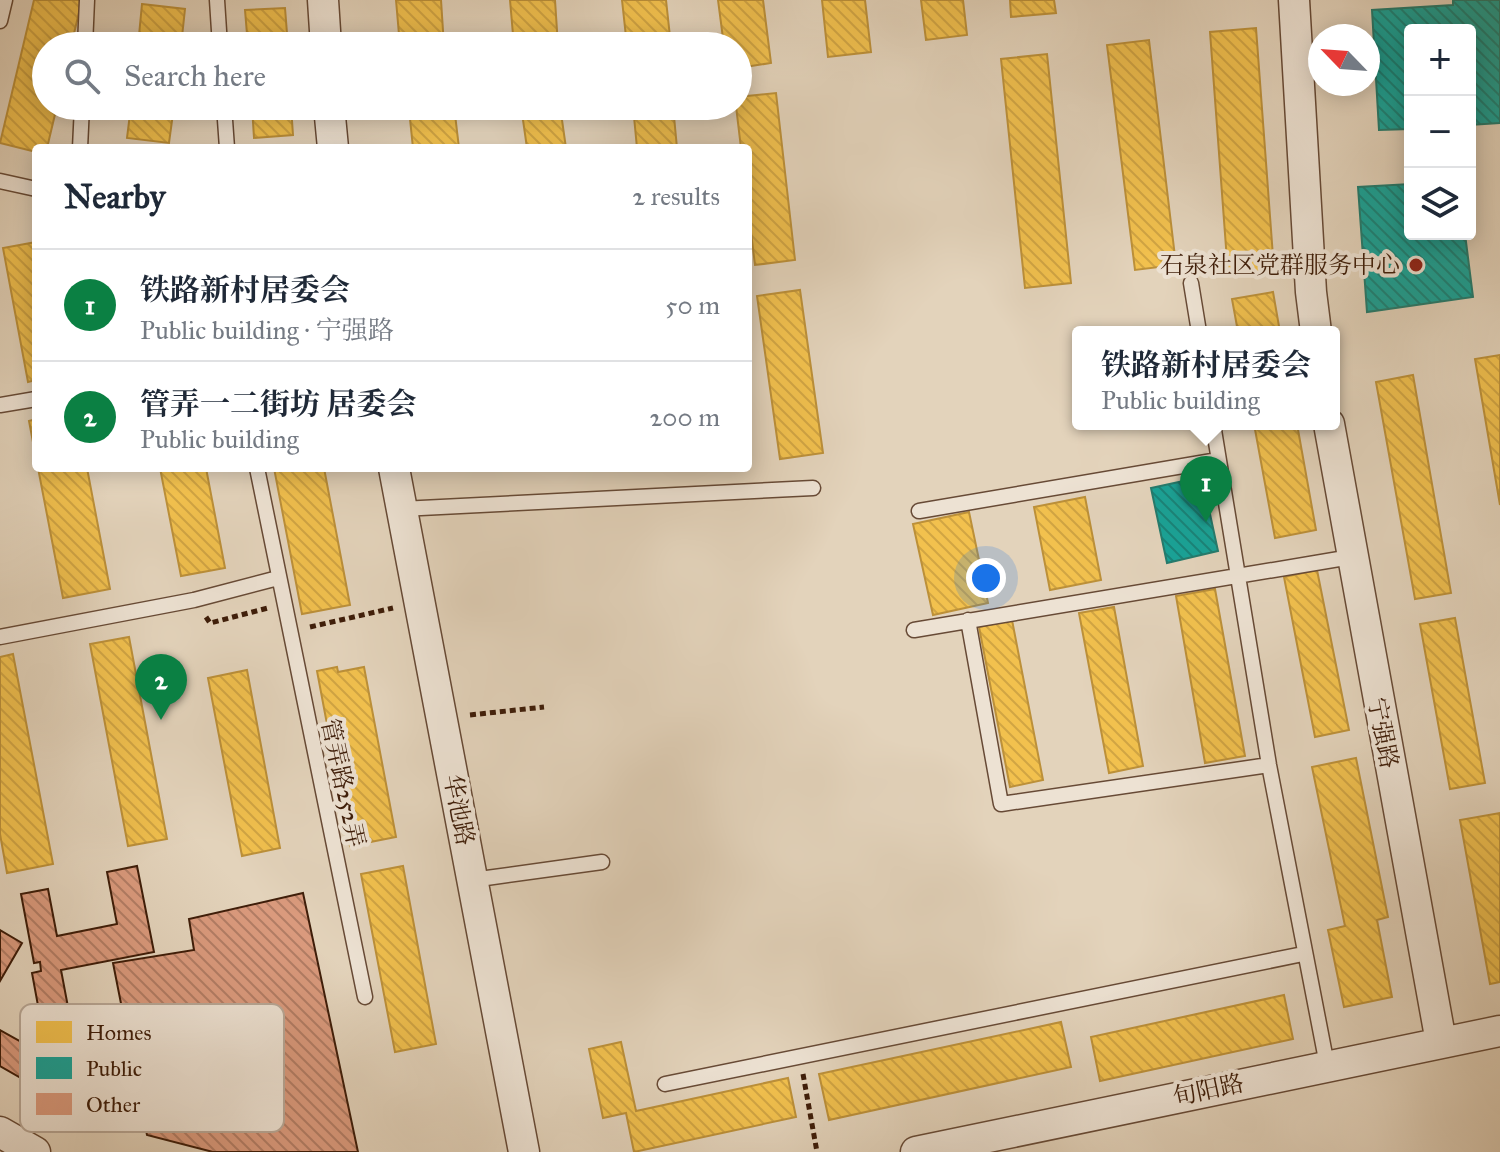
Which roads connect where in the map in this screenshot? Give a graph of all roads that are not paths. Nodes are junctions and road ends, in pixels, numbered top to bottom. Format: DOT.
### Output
graph roads {
  1 [pos="5,0"];
  2 [pos="87,0"];
  3 [pos="217,0"];
  4 [pos="323,0"];
  5 [pos="1294,0"];
  6 [pos="0,21"];
  7 [pos="86,32"];
  8 [pos="219,32"];
  9 [pos="325,32"];
  10 [pos="81,120"];
  11 [pos="225,120"];
  12 [pos="330,120"];
  13 [pos="80,144"];
  14 [pos="227,144"];
  15 [pos="332,144"];
  16 [pos="0,181"];
  17 [pos="32,188"];
  18 [pos="1191,283"];
  19 [pos="1198,326"];
  20 [pos="1315,326"];
  21 [pos="32,400"];
  22 [pos="0,405"];
  23 [pos="1214,430"];
  24 [pos="1330,430"];
  25 [pos="1218,460"];
  26 [pos="258,472"];
  27 [pos="395,472"];
  28 [pos="813,488"];
  29 [pos="401,509"];
  30 [pos="919,511"];
  31 [pos="1351,557"];
  32 [pos="1238,574"];
  33 [pos="278,578"];
  34 [pos="968,620"];
  35 [pos="914,630"];
  36 [pos="0,637"];
  37 [pos="1269,765"];
  38 [pos="602,862"];
  39 [pos="472,880"];
  40 [pos="1303,954"];
  41 [pos="365,997"];
  42 [pos="1500,1031"];
  43 [pos="1441,1042"];
  44 [pos="1327,1065"];
  45 [pos="665,1084"];
  46 [pos="0,1132"];
  47 [pos="35,1152"];
  48 [pos="524,1152"];
  49 [pos="916,1152"];
  1 -- 6 [label="lane"];
  2 -- 7 [label="lane"];
  3 -- 8 [label="lane"];
  4 -- 9 [label="street"];
  5 -- 20 [label="street"];
  10 -- 13 [label="lane"];
  11 -- 14 [label="lane"];
  12 -- 15 [label="street"];
  16 -- 17 [label="lane"];
  18 -- 19 [label="lane"];
  21 -- 22 [label="lane"];
  23 -- 25 [label="lane"];
  24 -- 31 [label="street, 宁强路"];
  25 -- 30 [label="lane"];
  25 -- 32 [label="lane"];
  26 -- 33 [label="lane, 管弄路252弄"];
  27 -- 29 [label="street, 华池路"];
  28 -- 29 [label="lane"];
  29 -- 39 [label="street, 华池路"];
  31 -- 32 [label="lane"];
  31 -- 43 [label="street, 宁强路"];
  32 -- 34 [label="lane"];
  32 -- 37 [label="lane"];
  33 -- 36 [label="lane"];
  33 -- 41 [label="lane, 管弄路252弄"];
  34 -- 35 [label="lane"];
  34 -- 37 [label="lane"];
  37 -- 40 [label="lane"];
  38 -- 39 [label="lane"];
  39 -- 48 [label="street, 华池路"];
  40 -- 44 [label="lane"];
  40 -- 45 [label="lane"];
  42 -- 43 [label="street, 旬阳路"];
  43 -- 44 [label="street, 旬阳路"];
  44 -- 49 [label="street, 旬阳路"];
  46 -- 47 [label="street"];
}
